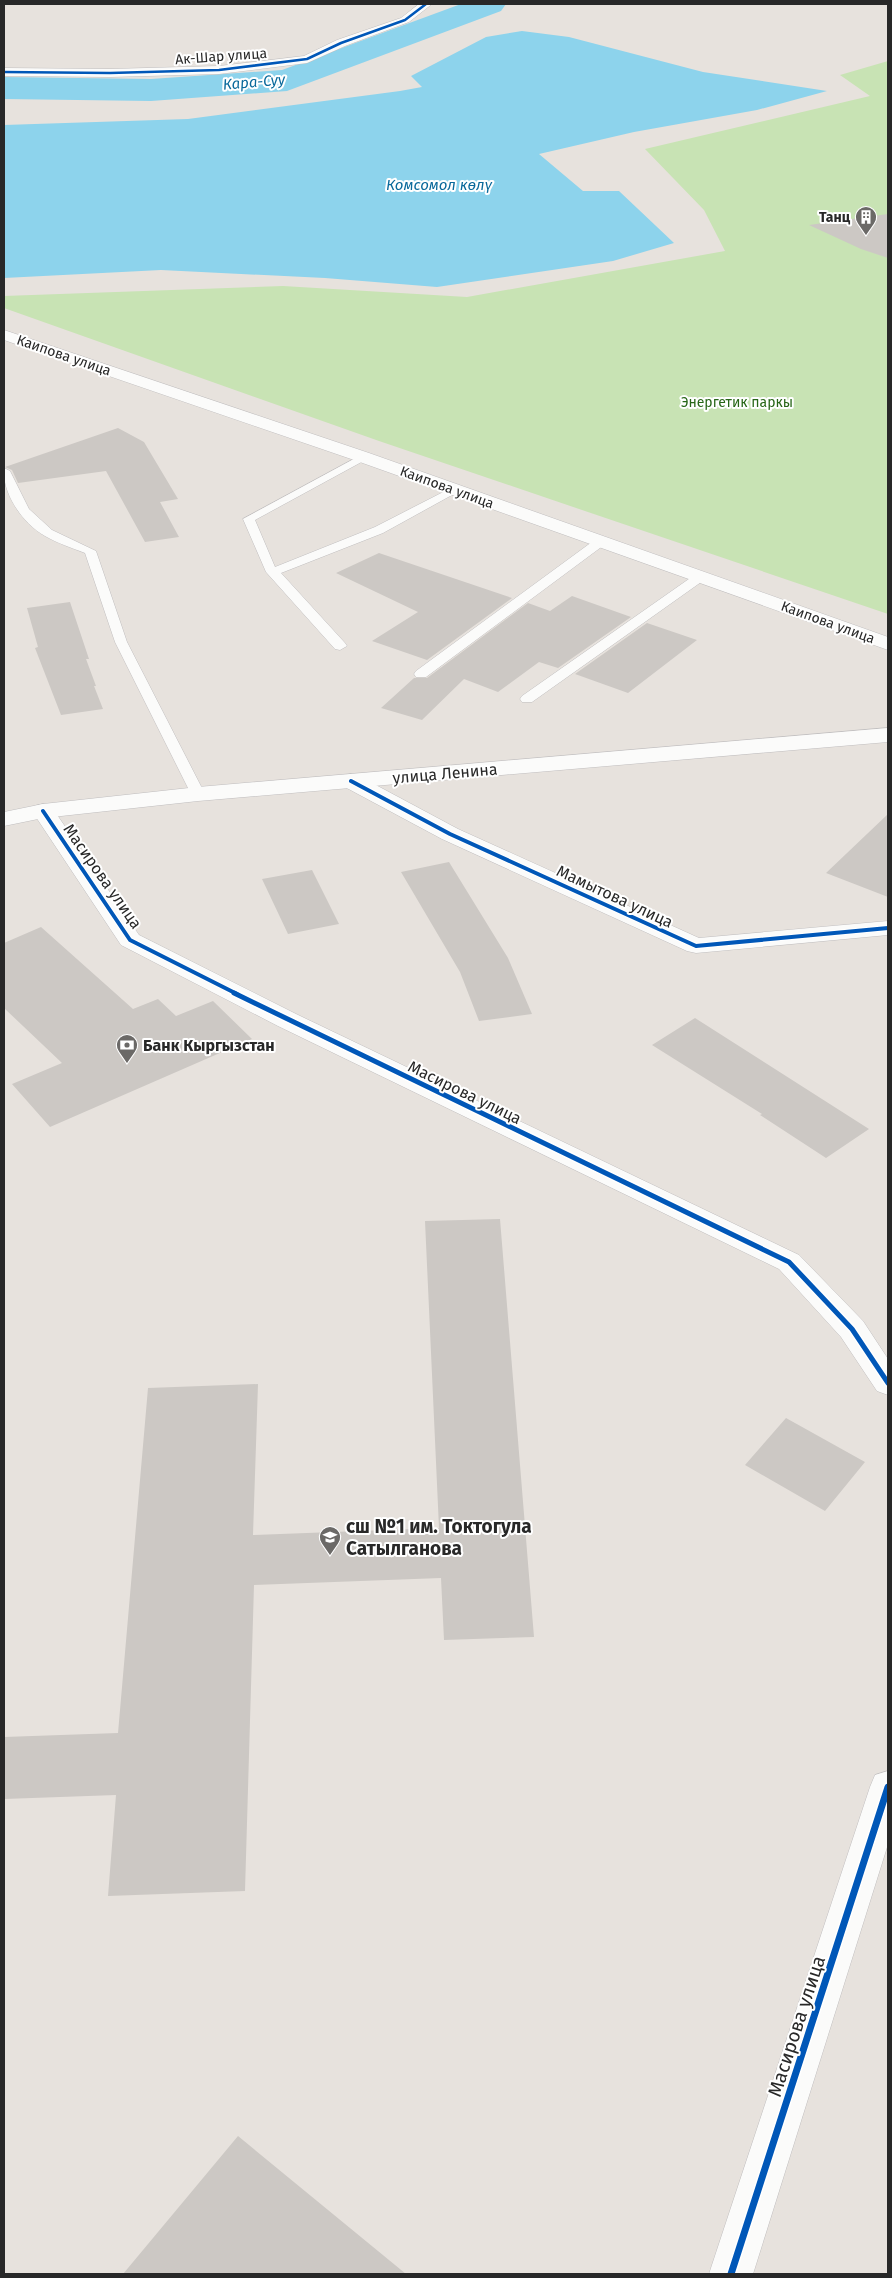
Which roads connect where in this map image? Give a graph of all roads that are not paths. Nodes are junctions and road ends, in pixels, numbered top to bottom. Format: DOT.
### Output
graph roads {
  1 [pos="426,4"];
  2 [pos="4,72"];
  3 [pos="4,335"];
  4 [pos="363,457"];
  5 [pos="4,471"];
  6 [pos="455,490"];
  7 [pos="600,542"];
  8 [pos="274,572"];
  9 [pos="700,577"];
  10 [pos="888,644"];
  11 [pos="340,646"];
  12 [pos="421,674"];
  13 [pos="527,699"];
  14 [pos="888,735"];
  15 [pos="351,781"];
  16 [pos="198,794"];
  17 [pos="43,811"];
  18 [pos="4,819"];
  19 [pos="886,927"];
  20 [pos="888,1383"];
  21 [pos="888,1788"];
  22 [pos="731,2274"];
  1 -- 2 [label="street, Ак-Шар улица"];
  3 -- 4 [label="street, Каипова улица"];
  4 -- 6 [label="street, Каипова улица"];
  4 -- 8 [label="lane"];
  5 -- 16 [label="lane"];
  6 -- 7 [label="street, Каипова улица"];
  6 -- 8 [label="lane"];
  7 -- 9 [label="street, Каипова улица"];
  7 -- 12 [label="lane"];
  8 -- 11 [label="lane"];
  9 -- 10 [label="street, Каипова улица"];
  9 -- 13 [label="lane"];
  14 -- 15 [label="street, улица Ленина"];
  15 -- 16 [label="street, улица Ленина"];
  15 -- 19 [label="street, Мамытова улица"];
  16 -- 17 [label="street, улица Ленина"];
  17 -- 18 [label="street, улица Ленина"];
  17 -- 20 [label="street, Масирова улица"];
  21 -- 22 [label="street, Масирова улица"];
}
